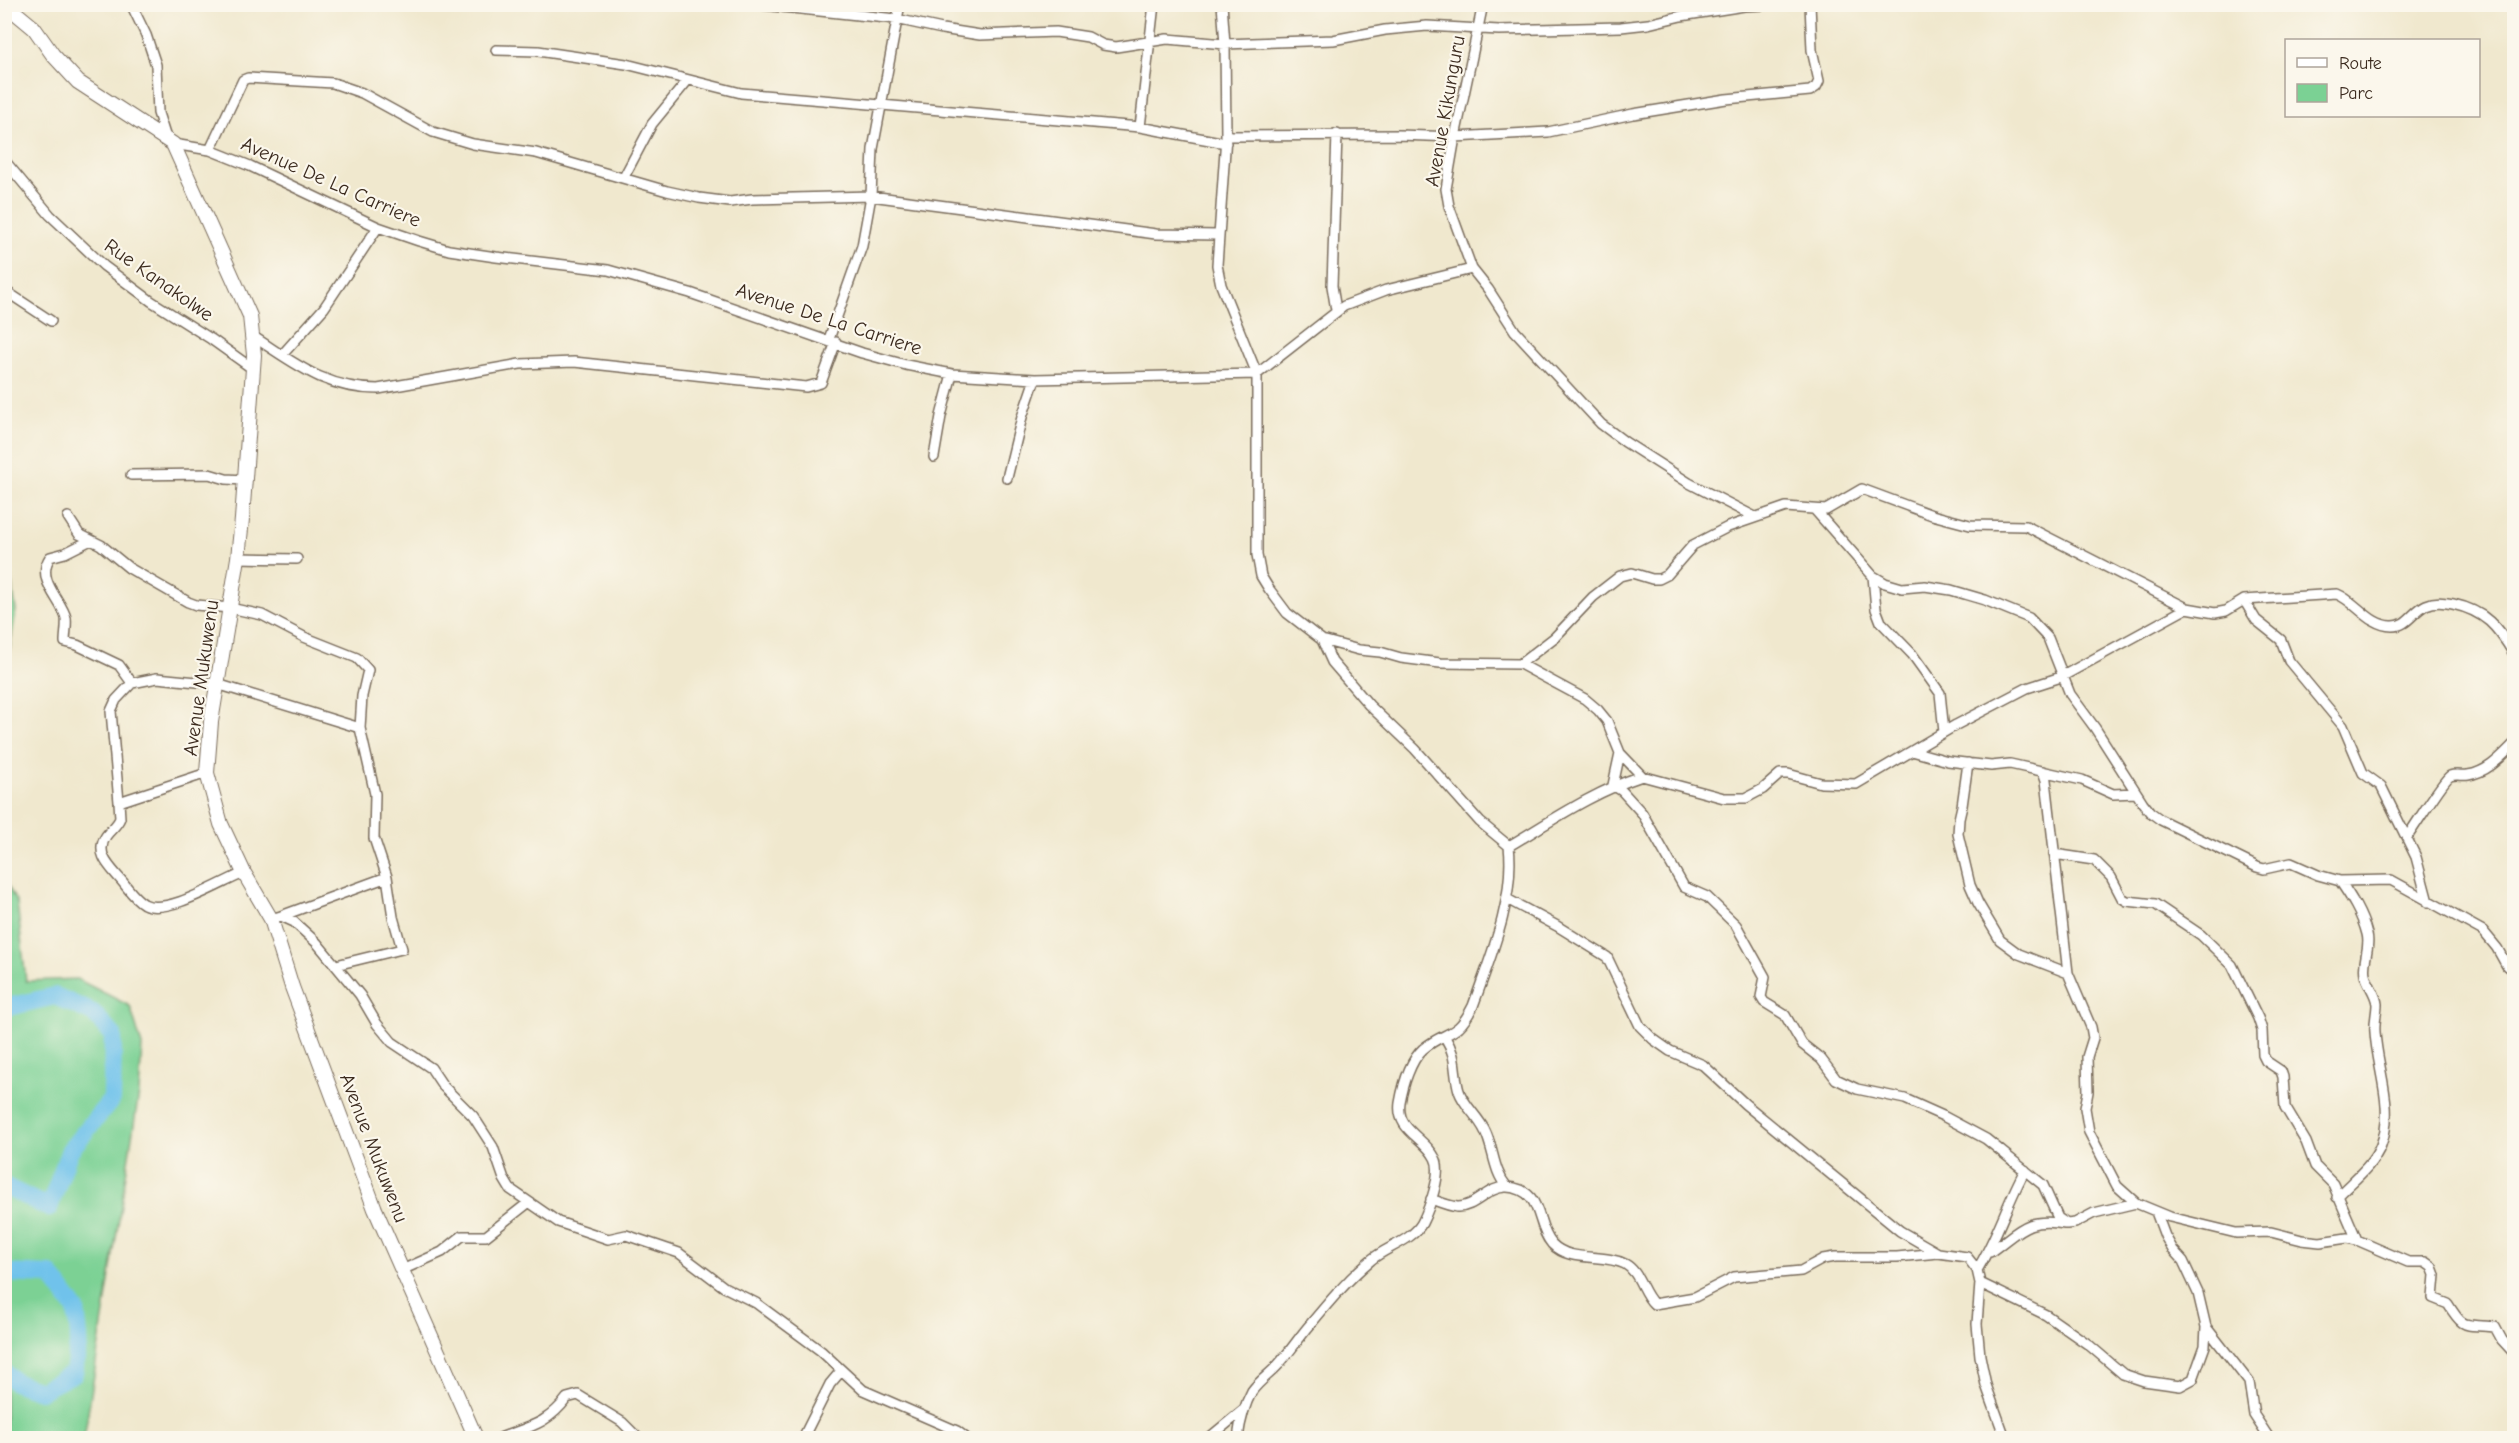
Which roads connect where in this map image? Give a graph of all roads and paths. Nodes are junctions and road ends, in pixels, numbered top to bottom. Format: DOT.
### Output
graph roads {
  1 [pos="5,4"];
  2 [pos="131,4"];
  3 [pos="753,4"];
  4 [pos="900,4"];
  5 [pos="1154,4"];
  6 [pos="1222,4"];
  7 [pos="1483,4"];
  8 [pos="1785,4"];
  9 [pos="1809,4"];
  10 [pos="787,6"];
  11 [pos="896,19"];
  12 [pos="1478,28"];
  13 [pos="1150,42"];
  14 [pos="1225,44"];
  15 [pos="496,50"];
  16 [pos="688,80"];
  17 [pos="881,106"];
  18 [pos="1140,127"];
  19 [pos="1337,134"];
  20 [pos="1455,137"];
  21 [pos="1226,139"];
  22 [pos="169,141"];
  23 [pos="210,150"];
  24 [pos="4,160"];
  25 [pos="624,177"];
  26 [pos="871,196"];
  27 [pos="378,227"];
  28 [pos="1218,235"];
  29 [pos="1472,269"];
  30 [pos="4,290"];
  31 [pos="1336,310"];
  32 [pos="51,321"];
  33 [pos="254,337"];
  34 [pos="833,340"];
  35 [pos="282,355"];
  36 [pos="253,369"];
  37 [pos="952,374"];
  38 [pos="1257,374"];
  39 [pos="1035,379"];
  40 [pos="934,457"];
  41 [pos="131,475"];
  42 [pos="1007,478"];
  43 [pos="244,480"];
  44 [pos="1815,510"];
  45 [pos="68,517"];
  46 [pos="1755,517"];
  47 [pos="91,540"];
  48 [pos="238,558"];
  49 [pos="297,559"];
  50 [pos="1873,576"];
  51 [pos="2244,600"];
  52 [pos="230,608"];
  53 [pos="2187,608"];
  54 [pos="1322,640"];
  55 [pos="2514,654"];
  56 [pos="1520,664"];
  57 [pos="2061,677"];
  58 [pos="132,683"];
  59 [pos="217,684"];
  60 [pos="360,728"];
  61 [pos="1944,732"];
  62 [pos="2514,744"];
  63 [pos="1912,751"];
  64 [pos="1620,753"];
  65 [pos="1968,763"];
  66 [pos="2043,771"];
  67 [pos="207,773"];
  68 [pos="1642,776"];
  69 [pos="1613,785"];
  70 [pos="2136,793"];
  71 [pos="119,802"];
  72 [pos="2407,837"];
  73 [pos="1509,846"];
  74 [pos="2054,854"];
  75 [pos="244,873"];
  76 [pos="387,877"];
  77 [pos="2340,881"];
  78 [pos="1506,899"];
  79 [pos="2428,902"];
  80 [pos="276,917"];
  81 [pos="336,965"];
  82 [pos="2514,971"];
  83 [pos="2068,973"];
  84 [pos="1445,1037"];
  85 [pos="2025,1170"];
  86 [pos="1507,1187"];
  87 [pos="2337,1197"];
  88 [pos="1431,1199"];
  89 [pos="528,1203"];
  90 [pos="2136,1203"];
  91 [pos="2156,1212"];
  92 [pos="2067,1224"];
  93 [pos="2357,1240"];
  94 [pos="1938,1253"];
  95 [pos="1988,1253"];
  96 [pos="402,1270"];
  97 [pos="1977,1270"];
  98 [pos="1980,1283"];
  99 [pos="2206,1327"];
  100 [pos="2514,1353"];
  101 [pos="841,1371"];
  102 [pos="1243,1410"];
  103 [pos="476,1438"];
  104 [pos="500,1438"];
  105 [pos="638,1438"];
  106 [pos="803,1438"];
  107 [pos="966,1438"];
  108 [pos="1209,1438"];
  109 [pos="1238,1438"];
  110 [pos="2004,1438"];
  111 [pos="2269,1438"];
  1 -- 22 [label="street"];
  2 -- 22 [label="street"];
  3 -- 10 [label="street"];
  4 -- 11 [label="street"];
  5 -- 13 [label="street"];
  6 -- 14 [label="street"];
  7 -- 12 [label="street, Avenue Kikunguru"];
  8 -- 12 [label="street"];
  9 -- 20 [label="street"];
  10 -- 11 [label="street"];
  11 -- 13 [label="street"];
  11 -- 17 [label="street"];
  12 -- 14 [label="street"];
  12 -- 20 [label="street, Avenue Kikunguru"];
  13 -- 14 [label="street"];
  13 -- 18 [label="street"];
  14 -- 21 [label="street"];
  15 -- 16 [label="street"];
  16 -- 17 [label="street"];
  16 -- 25 [label="street"];
  17 -- 18 [label="street"];
  17 -- 26 [label="street"];
  18 -- 21 [label="street"];
  19 -- 20 [label="street"];
  19 -- 21 [label="street"];
  19 -- 31 [label="street"];
  20 -- 29 [label="street, Avenue Kikunguru"];
  21 -- 28 [label="street"];
  22 -- 23 [label="street, Avenue De La Carriere"];
  22 -- 33 [label="street, Avenue Mukuwenu"];
  23 -- 25 [label="street"];
  23 -- 27 [label="street, Avenue De La Carriere"];
  24 -- 36 [label="street, Rue Kanakolwe"];
  25 -- 26 [label="street"];
  26 -- 28 [label="street"];
  26 -- 34 [label="street"];
  27 -- 34 [label="street, Avenue De La Carriere"];
  27 -- 35 [label="street"];
  28 -- 38 [label="street"];
  29 -- 31 [label="street"];
  29 -- 46 [label="street, Avenue Kikunguru"];
  30 -- 32 [label="street"];
  31 -- 38 [label="street"];
  33 -- 35 [label="street"];
  33 -- 36 [label="street, Avenue Mukuwenu"];
  34 -- 35 [label="street"];
  34 -- 37 [label="street, Avenue De La Carriere"];
  36 -- 43 [label="street, Avenue Mukuwenu"];
  37 -- 39 [label="street, Avenue De La Carriere"];
  37 -- 40 [label="street"];
  38 -- 39 [label="street, Avenue De La Carriere"];
  38 -- 54 [label="street"];
  39 -- 42 [label="street"];
  41 -- 43 [label="street"];
  43 -- 48 [label="street, Avenue Mukuwenu"];
  44 -- 46 [label="street"];
  44 -- 50 [label="street"];
  44 -- 53 [label="street"];
  45 -- 47 [label="street"];
  46 -- 56 [label="street"];
  47 -- 52 [label="street"];
  47 -- 58 [label="street"];
  48 -- 49 [label="street"];
  48 -- 52 [label="street, Avenue Mukuwenu"];
  50 -- 57 [label="street"];
  50 -- 61 [label="street"];
  51 -- 53 [label="street"];
  51 -- 55 [label="street"];
  51 -- 72 [label="street"];
  52 -- 59 [label="street, Avenue Mukuwenu"];
  52 -- 60 [label="street"];
  53 -- 57 [label="street"];
  54 -- 56 [label="street"];
  54 -- 73 [label="street"];
  56 -- 64 [label="street"];
  57 -- 61 [label="street"];
  57 -- 70 [label="street"];
  58 -- 59 [label="street"];
  58 -- 71 [label="street"];
  59 -- 60 [label="street"];
  59 -- 67 [label="street, Avenue Mukuwenu"];
  60 -- 76 [label="street"];
  61 -- 63 [label="street"];
  62 -- 72 [label="street"];
  63 -- 65 [label="street"];
  63 -- 68 [label="street"];
  64 -- 68 [label="street"];
  64 -- 69 [label="street"];
  65 -- 66 [label="street"];
  65 -- 83 [label="street"];
  66 -- 70 [label="street"];
  66 -- 74 [label="street"];
  67 -- 71 [label="street"];
  67 -- 75 [label="street, Avenue Mukuwenu"];
  68 -- 69 [label="street"];
  69 -- 73 [label="street"];
  69 -- 85 [label="street"];
  70 -- 77 [label="street"];
  71 -- 75 [label="street"];
  72 -- 79 [label="street"];
  73 -- 78 [label="street"];
  74 -- 83 [label="street"];
  74 -- 87 [label="street"];
  75 -- 80 [label="street, Avenue Mukuwenu"];
  76 -- 80 [label="street"];
  76 -- 81 [label="street"];
  77 -- 79 [label="street"];
  77 -- 87 [label="street"];
  78 -- 84 [label="street"];
  78 -- 94 [label="street"];
  79 -- 82 [label="street"];
  80 -- 81 [label="street"];
  80 -- 96 [label="street, Avenue Mukuwenu"];
  81 -- 89 [label="street"];
  83 -- 90 [label="street"];
  84 -- 86 [label="street"];
  84 -- 88 [label="street"];
  85 -- 92 [label="street"];
  85 -- 95 [label="street"];
  86 -- 88 [label="street"];
  86 -- 94 [label="street"];
  87 -- 93 [label="street"];
  88 -- 102 [label="street"];
  89 -- 96 [label="street"];
  89 -- 101 [label="street"];
  90 -- 91 [label="street"];
  90 -- 92 [label="street"];
  91 -- 93 [label="street"];
  91 -- 99 [label="street"];
  92 -- 95 [label="street"];
  93 -- 100 [label="street"];
  94 -- 97 [label="street"];
  95 -- 97 [label="street"];
  96 -- 103 [label="street, Avenue Mukuwenu"];
  97 -- 98 [label="street"];
  98 -- 99 [label="street"];
  98 -- 110 [label="street"];
  99 -- 111 [label="street"];
  101 -- 106 [label="street"];
  101 -- 107 [label="street"];
  102 -- 108 [label="street"];
  102 -- 109 [label="street"];
  104 -- 105 [label="street"];
}
